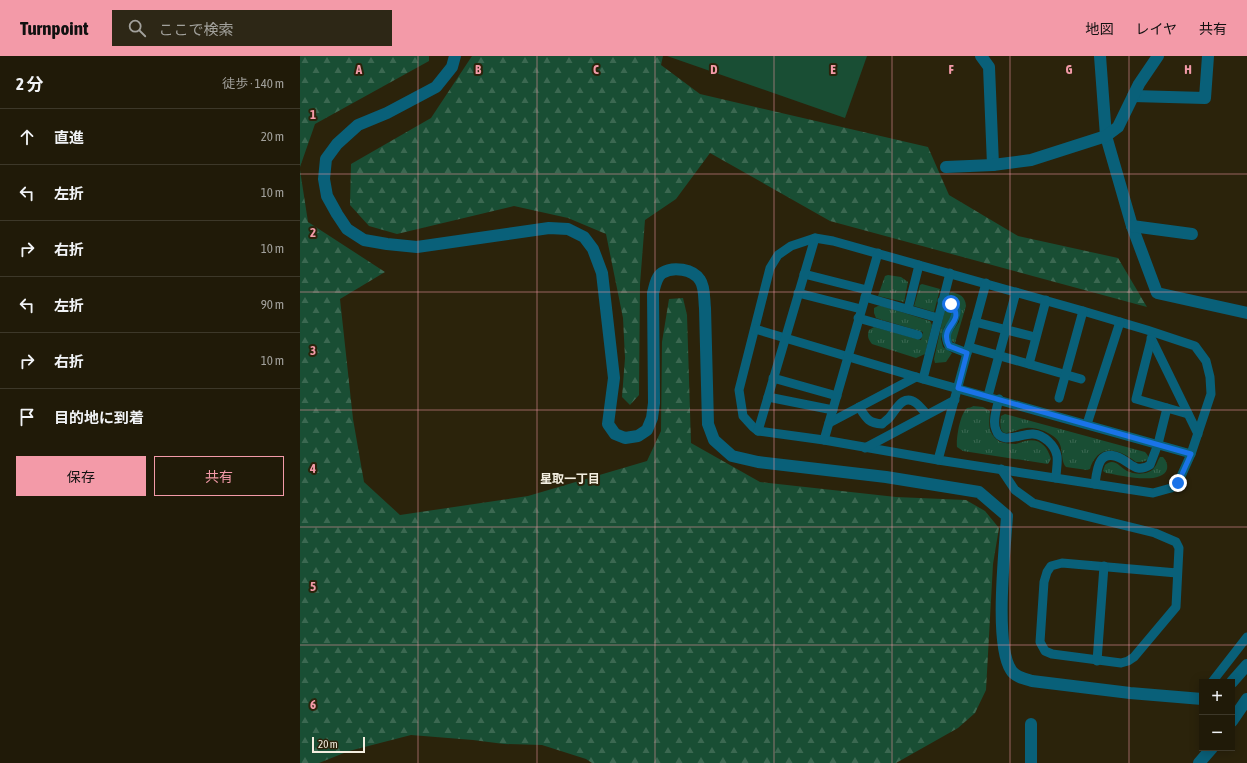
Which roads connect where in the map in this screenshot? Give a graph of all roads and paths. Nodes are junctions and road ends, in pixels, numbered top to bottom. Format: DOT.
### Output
graph roads {
  1 [pos="455,56"];
  2 [pos="981,56"];
  3 [pos="1100,56"];
  4 [pos="1158,56"];
  5 [pos="1208,56"];
  6 [pos="1133,96"];
  7 [pos="1106,136"];
  8 [pos="993,165"];
  9 [pos="946,167"];
  10 [pos="1132,226"];
  11 [pos="1192,234"];
  12 [pos="815,238"];
  13 [pos="878,253"];
  14 [pos="919,265"];
  15 [pos="950,273"];
  16 [pos="804,274"];
  17 [pos="986,283"];
  18 [pos="1016,292"];
  19 [pos="798,293"];
  20 [pos="866,294"];
  21 [pos="1046,300"];
  22 [pos="942,301"];
  23 [pos="861,309"];
  24 [pos="908,309"];
  25 [pos="1083,311"];
  26 [pos="1247,313"];
  27 [pos="858,318"];
  28 [pos="938,318"];
  29 [pos="976,322"];
  30 [pos="1120,322"];
  31 [pos="755,329"];
  32 [pos="1006,329"];
  33 [pos="1147,330"];
  34 [pos="918,335"];
  35 [pos="1036,337"];
  36 [pos="786,338"];
  37 [pos="1152,340"];
  38 [pos="968,350"];
  39 [pos="999,356"];
  40 [pos="847,357"];
  41 [pos="1029,364"];
  42 [pos="1066,375"];
  43 [pos="773,378"];
  44 [pos="920,378"];
  45 [pos="1081,379"];
  46 [pos="958,388"];
  47 [pos="836,396"];
  48 [pos="988,396"];
  49 [pos="768,397"];
  50 [pos="1059,398"];
  51 [pos="999,399"];
  52 [pos="954,400"];
  53 [pos="859,407"];
  54 [pos="1167,408"];
  55 [pos="832,410"];
  56 [pos="927,414"];
  57 [pos="1188,414"];
  58 [pos="829,423"];
  59 [pos="1087,424"];
  60 [pos="758,431"];
  61 [pos="1198,434"];
  62 [pos="824,440"];
  63 [pos="1158,444"];
  64 [pos="865,448"];
  65 [pos="1191,454"];
  66 [pos="938,460"];
  67 [pos="1001,469"];
  68 [pos="1056,478"];
  69 [pos="1095,484"];
  70 [pos="1104,566"];
  71 [pos="1177,573"];
  72 [pos="1247,636"];
  73 [pos="1097,661"];
  74 [pos="1247,665"];
  75 [pos="1214,679"];
  76 [pos="1235,679"];
  77 [pos="1199,698"];
  78 [pos="1247,699"];
  79 [pos="1235,717"];
  80 [pos="1031,724"];
  81 [pos="1209,751"];
  82 [pos="1032,763"];
  83 [pos="1199,763"];
  1 -- 77 [label="street"];
  2 -- 8 [label="street"];
  3 -- 7 [label="street"];
  4 -- 6 [label="street"];
  5 -- 6 [label="street"];
  6 -- 7 [label="street"];
  7 -- 8 [label="street"];
  7 -- 10 [label="street"];
  8 -- 9 [label="street"];
  10 -- 11 [label="street"];
  10 -- 26 [label="street"];
  12 -- 13 [label="lane"];
  12 -- 16 [label="lane"];
  12 -- 31 [label="lane"];
  13 -- 14 [label="lane"];
  13 -- 20 [label="lane"];
  14 -- 15 [label="lane"];
  14 -- 24 [label="lane"];
  15 -- 17 [label="lane"];
  15 -- 22 [label="lane"];
  16 -- 19 [label="lane"];
  16 -- 20 [label="lane"];
  17 -- 18 [label="lane"];
  17 -- 29 [label="lane"];
  18 -- 21 [label="lane"];
  18 -- 32 [label="lane"];
  19 -- 23 [label="lane"];
  19 -- 36 [label="lane"];
  20 -- 23 [label="lane"];
  20 -- 24 [label="lane"];
  21 -- 25 [label="lane"];
  21 -- 35 [label="lane"];
  22 -- 28 [label="lane"];
  22 -- 38 [label="lane"];
  23 -- 27 [label="lane"];
  24 -- 28 [label="lane"];
  25 -- 30 [label="lane"];
  25 -- 42 [label="lane"];
  27 -- 34 [label="lane"];
  27 -- 40 [label="lane"];
  28 -- 44 [label="lane"];
  29 -- 32 [label="lane"];
  29 -- 38 [label="lane"];
  30 -- 33 [label="lane"];
  30 -- 59 [label="lane"];
  31 -- 36 [label="lane"];
  31 -- 60 [label="lane"];
  32 -- 35 [label="lane"];
  32 -- 39 [label="lane"];
  33 -- 37 [label="lane"];
  33 -- 61 [label="lane"];
  35 -- 41 [label="lane"];
  36 -- 40 [label="lane"];
  36 -- 43 [label="lane"];
  37 -- 54 [label="lane"];
  37 -- 57 [label="lane"];
  38 -- 39 [label="lane"];
  38 -- 46 [label="lane"];
  39 -- 41 [label="lane"];
  39 -- 48 [label="lane"];
  40 -- 44 [label="lane"];
  40 -- 47 [label="lane"];
  41 -- 42 [label="lane"];
  42 -- 45 [label="lane"];
  42 -- 50 [label="lane"];
  43 -- 47 [label="lane"];
  43 -- 49 [label="lane"];
  44 -- 46 [label="lane"];
  44 -- 53 [label="lane"];
  46 -- 48 [label="lane"];
  46 -- 52 [label="lane"];
  47 -- 55 [label="lane"];
  48 -- 51 [label="lane"];
  49 -- 55 [label="lane"];
  49 -- 60 [label="lane"];
  51 -- 59 [label="lane"];
  51 -- 68 [label="lane"];
  52 -- 56 [label="lane"];
  52 -- 66 [label="lane"];
  53 -- 56 [label="lane"];
  53 -- 58 [label="lane"];
  54 -- 57 [label="lane"];
  54 -- 63 [label="lane"];
  55 -- 58 [label="lane"];
  56 -- 64 [label="lane"];
  57 -- 61 [label="lane"];
  58 -- 62 [label="lane"];
  59 -- 63 [label="lane"];
  60 -- 62 [label="lane"];
  61 -- 65 [label="lane"];
  62 -- 64 [label="lane"];
  63 -- 65 [label="lane"];
  63 -- 69 [label="lane"];
  64 -- 66 [label="lane"];
  65 -- 69 [label="lane"];
  66 -- 67 [label="lane"];
  67 -- 68 [label="lane"];
  67 -- 71 [label="lane"];
  68 -- 69 [label="lane"];
  70 -- 71 [label="lane"];
  70 -- 73 [label="lane"];
  70 -- 73 [label="lane"];
  71 -- 73 [label="lane"];
  72 -- 75 [label="lane"];
  74 -- 76 [label="street"];
  78 -- 79 [label="street"];
  80 -- 82 [label="street"];
  81 -- 83 [label="street"];
}
